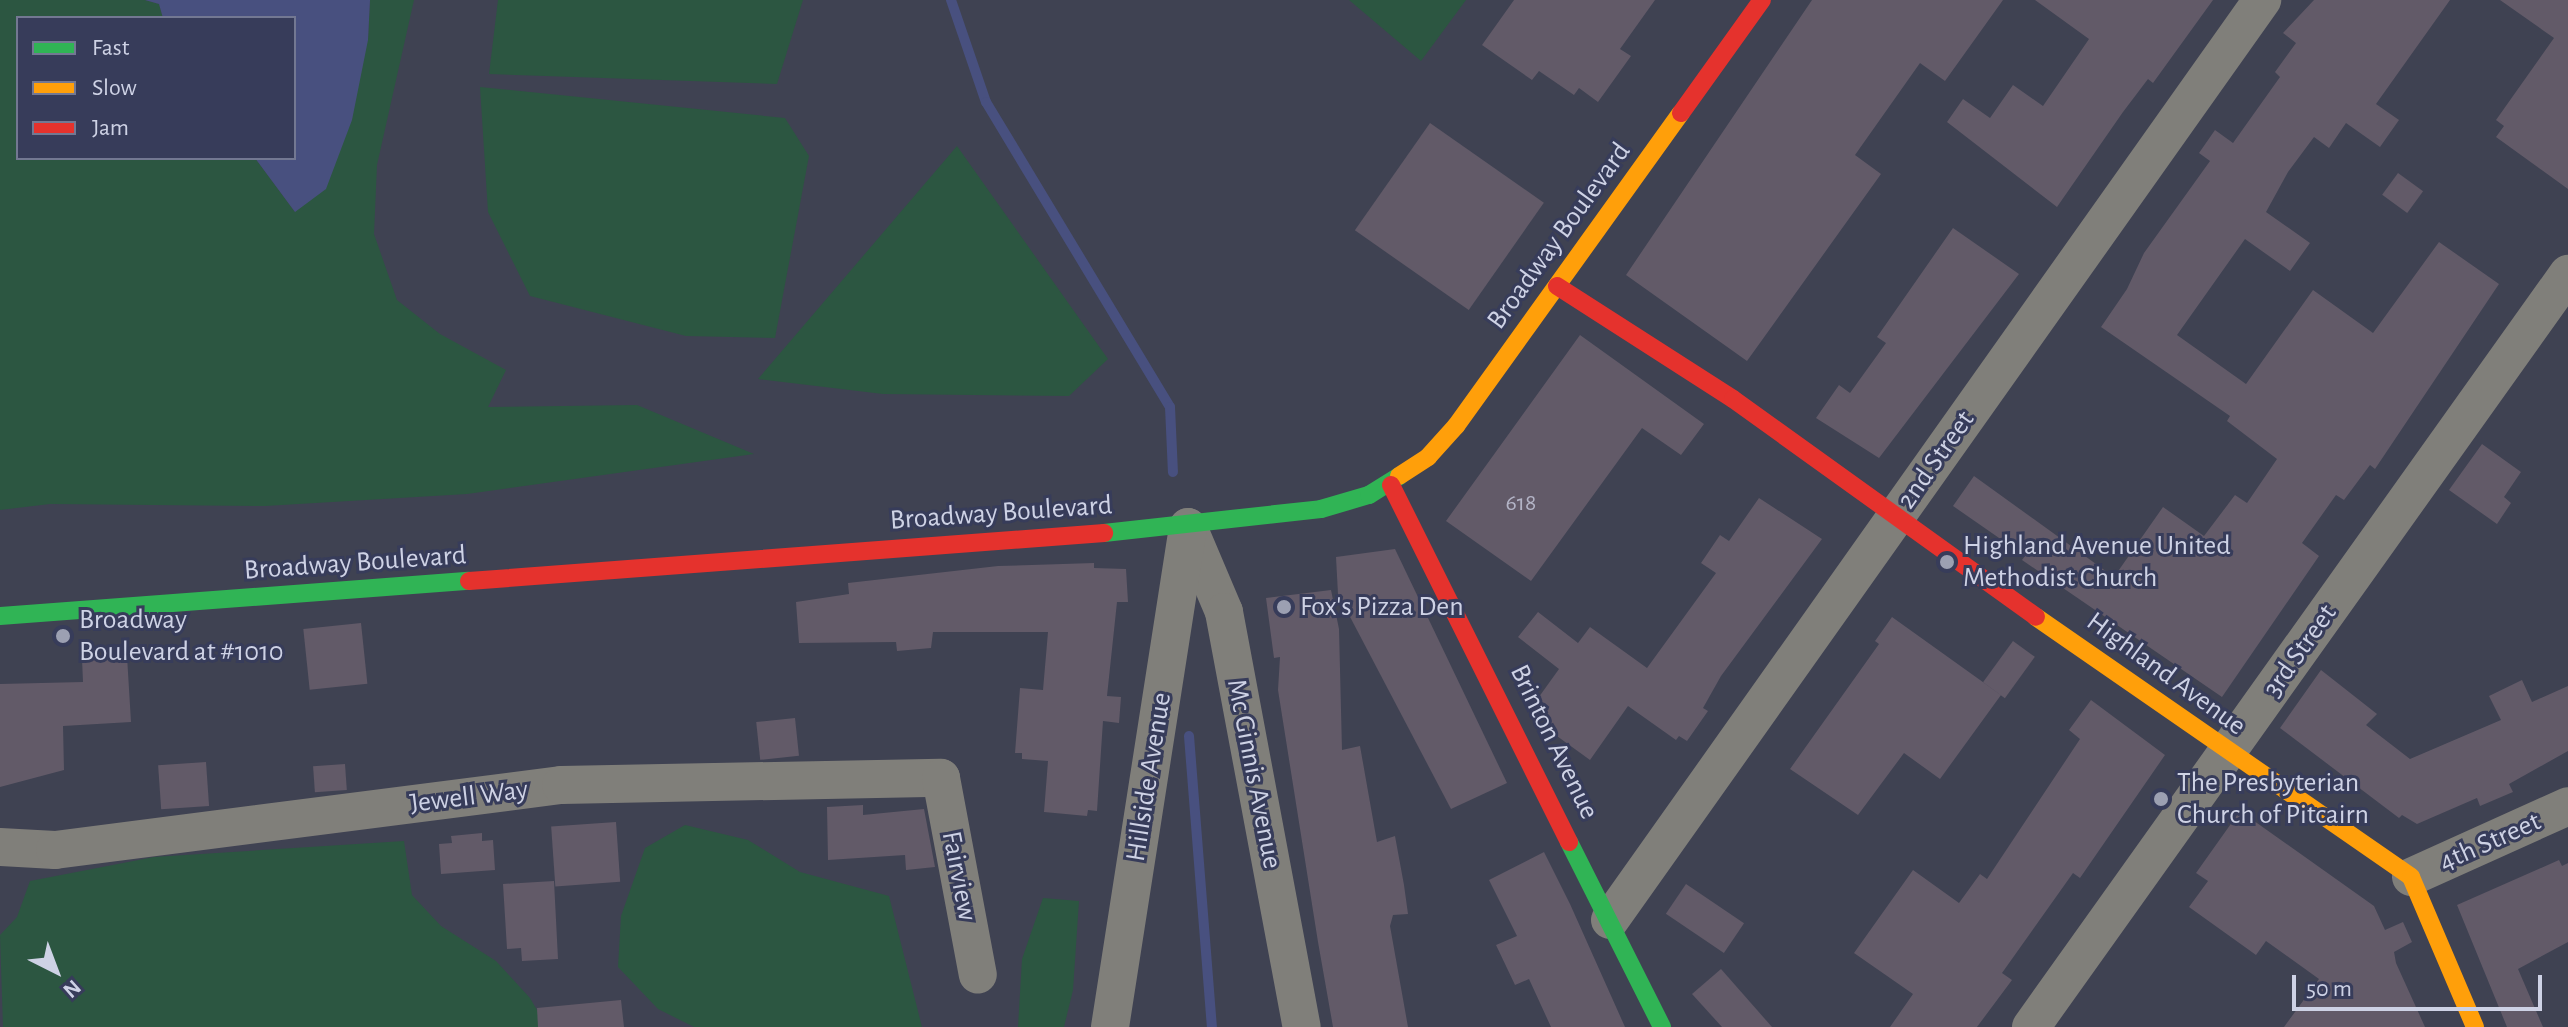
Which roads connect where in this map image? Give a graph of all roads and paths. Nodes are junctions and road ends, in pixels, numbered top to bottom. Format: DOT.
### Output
graph roads {
  1 [pos="1762,0"];
  2 [pos="2262,0"];
  3 [pos="2568,274"];
  4 [pos="1557,286"];
  5 [pos="1391,485"];
  6 [pos="1894,519"];
  7 [pos="1188,527"];
  8 [pos="0,616"];
  9 [pos="2227,753"];
  10 [pos="941,778"];
  11 [pos="2568,806"];
  12 [pos="0,847"];
  13 [pos="2411,877"];
  14 [pos="1610,920"];
  15 [pos="978,975"];
  16 [pos="1110,1027"];
  17 [pos="1302,1027"];
  18 [pos="1662,1027"];
  19 [pos="2031,1027"];
  20 [pos="2475,1027"];
  1 -- 4 [label="main road, Broadway Boulevard"];
  2 -- 6 [label="street, 2nd Street"];
  3 -- 9 [label="street, 3rd Street"];
  4 -- 5 [label="main road, Broadway Boulevard"];
  4 -- 6 [label="main road, Highland Avenue"];
  5 -- 7 [label="main road, Broadway Boulevard"];
  5 -- 14 [label="main road, Brinton Avenue"];
  6 -- 9 [label="main road, Highland Avenue"];
  6 -- 14 [label="street, 2nd Street"];
  7 -- 8 [label="main road, Broadway Boulevard"];
  7 -- 16 [label="street, Hillside Avenue"];
  7 -- 17 [label="street, Mc Ginnis Avenue"];
  9 -- 13 [label="main road, Highland Avenue"];
  9 -- 19 [label="street, 3rd Street"];
  10 -- 12 [label="street, Jewell Way"];
  10 -- 15 [label="street, Fairview"];
  11 -- 13 [label="street, 4th Street"];
  13 -- 20 [label="main road"];
  14 -- 18 [label="main road, Brinton Avenue"];
}
